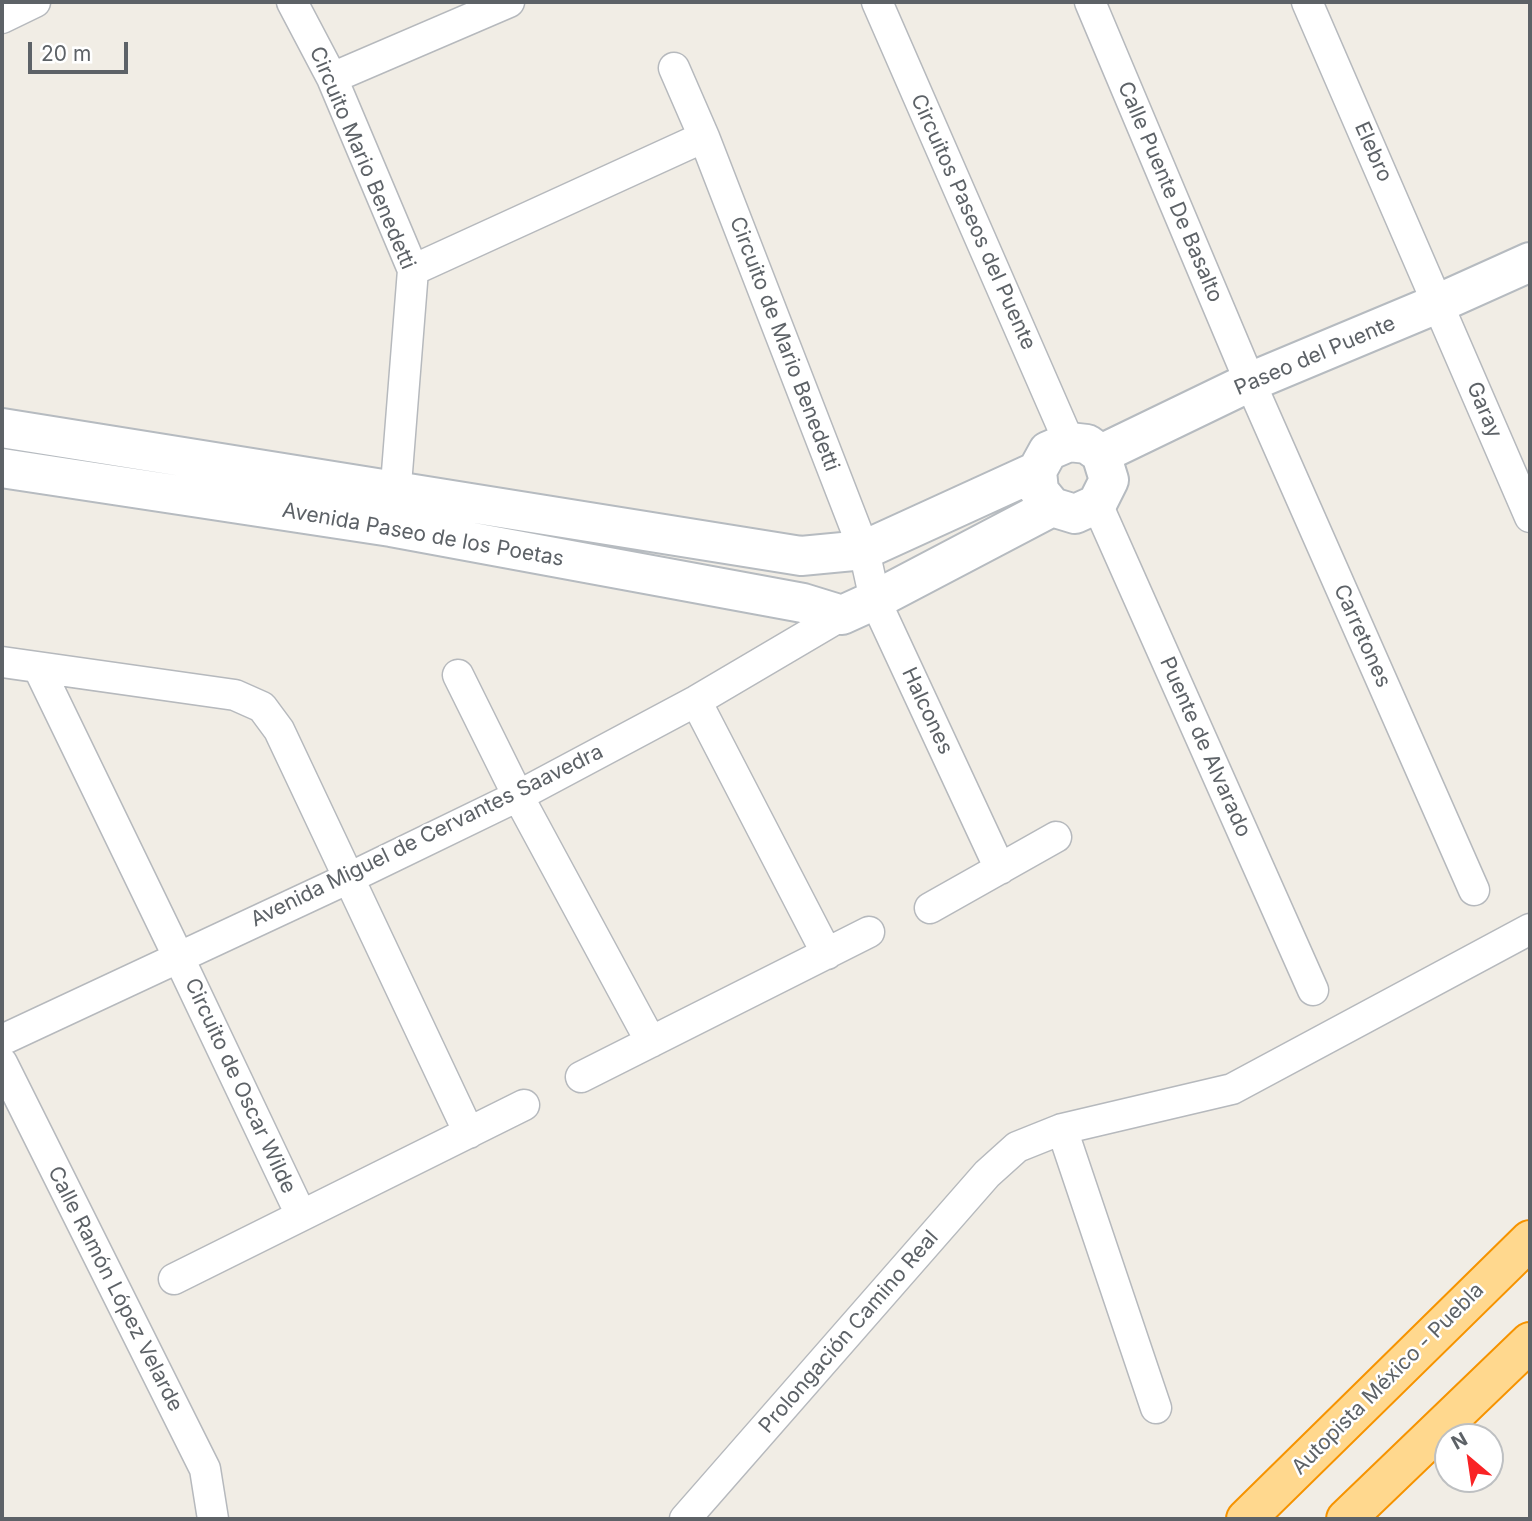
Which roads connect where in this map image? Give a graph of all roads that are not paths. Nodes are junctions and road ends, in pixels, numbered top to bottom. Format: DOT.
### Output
graph roads {
  1 [pos="34,2"];
  2 [pos="292,2"];
  3 [pos="509,2"];
  4 [pos="877,2"];
  5 [pos="1090,2"];
  6 [pos="1307,2"];
  7 [pos="2,18"];
  8 [pos="674,68"];
  9 [pos="332,78"];
  10 [pos="704,137"];
  11 [pos="1530,262"];
  12 [pos="413,270"];
  13 [pos="1439,303"];
  14 [pos="1250,382"];
  15 [pos="2,428"];
  16 [pos="1085,448"];
  17 [pos="2,467"];
  18 [pos="1037,471"];
  19 [pos="1097,504"];
  20 [pos="1052,507"];
  21 [pos="394,509"];
  22 [pos="1530,517"];
  23 [pos="852,551"];
  24 [pos="801,556"];
  25 [pos="803,603"];
  26 [pos="859,607"];
  27 [pos="2,663"];
  28 [pos="39,668"];
  29 [pos="457,675"];
  30 [pos="696,701"];
  31 [pos="518,796"];
  32 [pos="1056,837"];
  33 [pos="1000,869"];
  34 [pos="349,878"];
  35 [pos="1474,890"];
  36 [pos="930,908"];
  37 [pos="1530,929"];
  38 [pos="869,932"];
  39 [pos="827,954"];
  40 [pos="178,956"];
  41 [pos="1313,990"];
  42 [pos="2,1040"];
  43 [pos="651,1042"];
  44 [pos="2,1063"];
  45 [pos="582,1077"];
  46 [pos="524,1105"];
  47 [pos="1062,1129"];
  48 [pos="469,1133"];
  49 [pos="301,1215"];
  50 [pos="1530,1240"];
  51 [pos="174,1279"];
  52 [pos="1530,1342"];
  53 [pos="1156,1408"];
  54 [pos="213,1519"];
  55 [pos="685,1519"];
  56 [pos="1246,1519"];
  57 [pos="1346,1519"];
  1 -- 7 [label="street"];
  2 -- 9 [label="street, Circuito Mario Benedetti"];
  3 -- 9 [label="street"];
  4 -- 16 [label="street, Circuitos Paseos del Puente"];
  5 -- 14 [label="street, Calle Puente De Basalto"];
  6 -- 13 [label="street, Elebro"];
  8 -- 10 [label="street, Circuito de Mario Benedetti"];
  9 -- 12 [label="street, Circuito Mario Benedetti"];
  10 -- 12 [label="street"];
  10 -- 23 [label="street, Circuito de Mario Benedetti"];
  11 -- 13 [label="street, Paseo del Puente"];
  12 -- 21 [label="street, Circuito Mario Benedetti"];
  13 -- 14 [label="street, Paseo del Puente"];
  13 -- 22 [label="street, Garay"];
  14 -- 16 [label="street, Paseo del Puente"];
  14 -- 35 [label="street, Carretones"];
  15 -- 21 [label="street, Avenida Paseo de los Poetas"];
  16 -- 18 [label="street"];
  16 -- 19 [label="street"];
  17 -- 21 [label="street, Avenida Paseo de los Poetas"];
  18 -- 20 [label="street"];
  18 -- 23 [label="street"];
  19 -- 20 [label="street"];
  19 -- 41 [label="street, Puente de Alvarado"];
  20 -- 26 [label="street"];
  21 -- 24 [label="street, Avenida Paseo de los Poetas"];
  21 -- 25 [label="street, Avenida Paseo de los Poetas"];
  23 -- 24 [label="street, Avenida Paseo de los Poetas"];
  23 -- 26 [label="street, Halcones"];
  24 -- 25 [label="street"];
  25 -- 26 [label="street, Avenida Paseo de los Poetas"];
  26 -- 30 [label="street, Avenida Miguel de Cervantes Saavedra"];
  26 -- 33 [label="street, Halcones"];
  27 -- 28 [label="street"];
  28 -- 34 [label="street"];
  28 -- 40 [label="street, Circuito de Oscar Wilde"];
  29 -- 31 [label="street"];
  30 -- 31 [label="street, Avenida Miguel de Cervantes Saavedra"];
  30 -- 39 [label="street"];
  31 -- 34 [label="street, Avenida Miguel de Cervantes Saavedra"];
  31 -- 43 [label="street"];
  32 -- 33 [label="street"];
  33 -- 36 [label="street"];
  34 -- 40 [label="street, Avenida Miguel de Cervantes Saavedra"];
  34 -- 48 [label="street"];
  37 -- 47 [label="street"];
  38 -- 39 [label="street"];
  39 -- 43 [label="street"];
  40 -- 42 [label="street, Avenida Miguel de Cervantes Saavedra"];
  40 -- 49 [label="street, Circuito de Oscar Wilde"];
  43 -- 45 [label="street"];
  44 -- 54 [label="street, Calle Ramón López Velarde"];
  46 -- 48 [label="street"];
  47 -- 53 [label="street"];
  47 -- 55 [label="street, Prolongación Camino Real"];
  48 -- 49 [label="street"];
  49 -- 51 [label="street"];
  50 -- 56 [label="highway, Autopista México - Puebla"];
  52 -- 57 [label="highway"];
}
